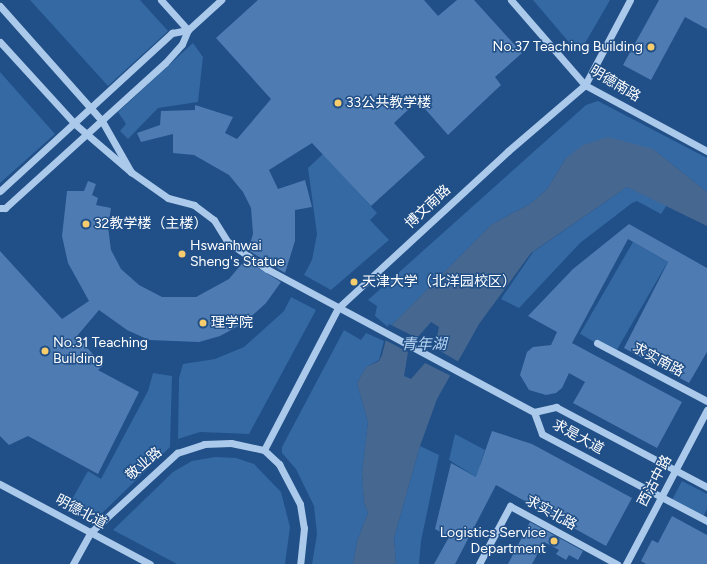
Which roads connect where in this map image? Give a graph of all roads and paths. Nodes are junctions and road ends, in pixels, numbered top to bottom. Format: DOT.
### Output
graph roads {
  1 [pos="161,0"];
  2 [pos="221,0"];
  3 [pos="510,0"];
  4 [pos="630,0"];
  5 [pos="0,6"];
  6 [pos="188,30"];
  7 [pos="0,42"];
  8 [pos="585,85"];
  9 [pos="91,109"];
  10 [pos="102,121"];
  11 [pos="75,124"];
  12 [pos="87,135"];
  13 [pos="707,151"];
  14 [pos="131,172"];
  15 [pos="0,191"];
  16 [pos="0,208"];
  17 [pos="338,308"];
  18 [pos="597,342"];
  19 [pos="707,401"];
  20 [pos="707,410"];
  21 [pos="534,412"];
  22 [pos="264,450"];
  23 [pos="675,470"];
  24 [pos="0,484"];
  25 [pos="707,487"];
  26 [pos="661,497"];
  27 [pos="707,521"];
  28 [pos="91,532"];
  29 [pos="73,564"];
  30 [pos="150,564"];
  31 [pos="300,564"];
  32 [pos="479,564"];
  33 [pos="618,564"];
  34 [pos="626,564"];
  1 -- 6 [label="street"];
  2 -- 6 [label="street"];
  3 -- 8 [label="street, 明德南路"];
  4 -- 8 [label="street, 博文南路"];
  5 -- 9 [label="street"];
  6 -- 9 [label="street"];
  6 -- 10 [label="street"];
  7 -- 11 [label="street"];
  8 -- 13 [label="street, 明德南路"];
  8 -- 17 [label="street, 博文南路"];
  9 -- 10 [label="street"];
  9 -- 11 [label="street"];
  10 -- 12 [label="street"];
  10 -- 14 [label="street"];
  11 -- 12 [label="street"];
  11 -- 15 [label="street"];
  12 -- 14 [label="street"];
  12 -- 16 [label="street"];
  14 -- 17 [label="street"];
  17 -- 21 [label="street"];
  17 -- 22 [label="street, 博文南路"];
  18 -- 19 [label="street, 求实南路"];
  20 -- 23 [label="street, 西沽中路"];
  21 -- 23 [label="street, 求是大道"];
  21 -- 26 [label="street, 求是大道"];
  22 -- 28 [label="street, 敬业路"];
  22 -- 31 [label="street"];
  23 -- 25 [label="street, 求是大道"];
  23 -- 26 [label="street, 西沽中路"];
  24 -- 28 [label="street, 明德北道"];
  26 -- 27 [label="street, 求是大道"];
  26 -- 34 [label="street, 西沽中路"];
  28 -- 29 [label="street, 敬业路"];
  28 -- 30 [label="street, 明德北道"];
  32 -- 33 [label="street, 求实北路"];
}
